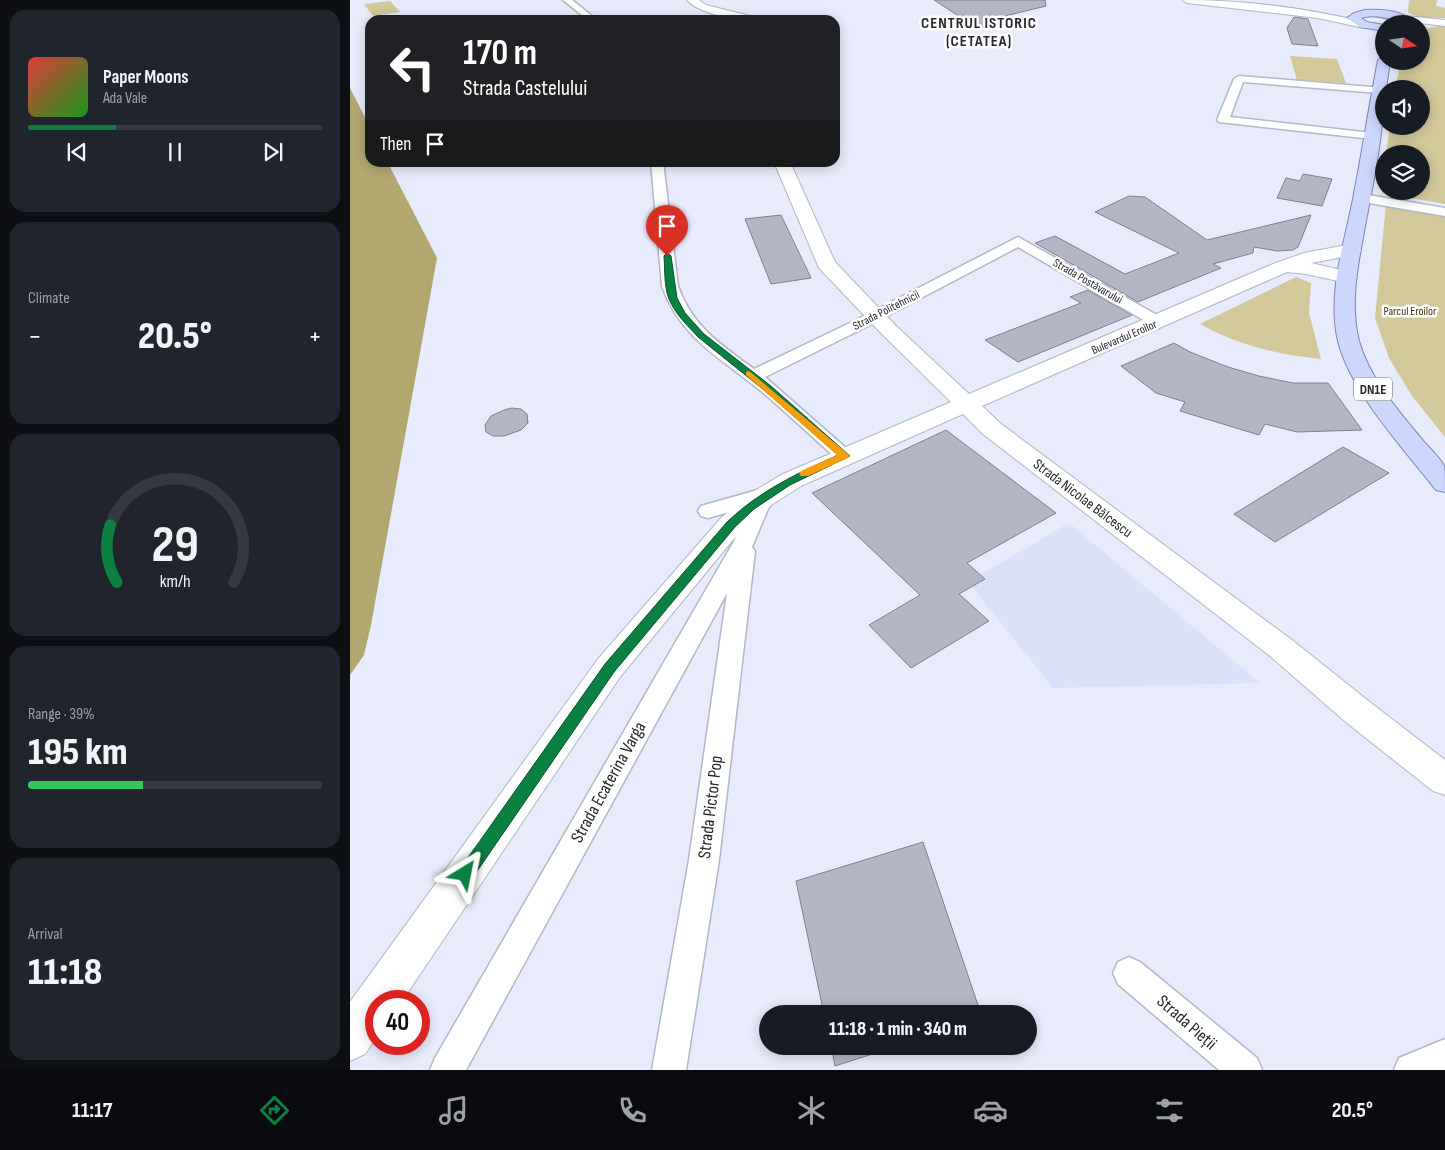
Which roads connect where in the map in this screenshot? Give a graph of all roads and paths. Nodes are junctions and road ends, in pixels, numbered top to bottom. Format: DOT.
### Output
graph roads {
  1 [pos="567,0"];
  2 [pos="692,0"];
  3 [pos="1187,0"];
  4 [pos="1387,4"];
  5 [pos="1379,13"];
  6 [pos="586,15"];
  7 [pos="728,15"];
  8 [pos="1318,15"];
  9 [pos="1357,15"];
  10 [pos="1392,15"];
  11 [pos="1430,21"];
  12 [pos="1445,23"];
  13 [pos="1430,24"];
  14 [pos="1375,26"];
  15 [pos="1375,27"];
  16 [pos="1375,90"];
  17 [pos="1375,116"];
  18 [pos="1372,136"];
  19 [pos="658,167"];
  20 [pos="784,167"];
  21 [pos="1362,198"];
  22 [pos="1445,212"];
  23 [pos="1018,241"];
  24 [pos="1352,250"];
  25 [pos="1280,268"];
  26 [pos="1347,277"];
  27 [pos="875,316"];
  28 [pos="1158,322"];
  29 [pos="752,376"];
  30 [pos="966,405"];
  31 [pos="845,456"];
  32 [pos="1445,484"];
  33 [pos="768,494"];
  34 [pos="708,511"];
  35 [pos="744,543"];
  36 [pos="1445,780"];
  37 [pos="1129,973"];
  38 [pos="384,990"];
  39 [pos="365,1018"];
  40 [pos="350,1039"];
  41 [pos="1445,1056"];
  42 [pos="447,1070"];
  43 [pos="669,1070"];
  44 [pos="1245,1070"];
  45 [pos="1410,1070"];
  1 -- 6 [label="street"];
  2 -- 7 [label="street"];
  3 -- 8 [label="street"];
  4 -- 5 [label="main road"];
  5 -- 9 [label="main road"];
  5 -- 10 [label="main road"];
  8 -- 9 [label="street"];
  8 -- 15 [label="street"];
  9 -- 14 [label="main road"];
  11 -- 12 [label="street"];
  12 -- 13 [label="street"];
  16 -- 18 [label="street"];
  17 -- 18 [label="main road, DN1E"];
  18 -- 21 [label="main road, DN1E"];
  19 -- 29 [label="street"];
  20 -- 27 [label="street, Strada Nicolae Bălcescu"];
  21 -- 22 [label="street"];
  21 -- 24 [label="main road, DN1E"];
  23 -- 27 [label="street, Strada Politehnicii"];
  23 -- 28 [label="street, Strada Postăvarului"];
  24 -- 25 [label="street, Bulevardul Eroilor"];
  24 -- 26 [label="main road, DN1E"];
  25 -- 26 [label="street, Bulevardul Eroilor"];
  25 -- 28 [label="street, Bulevardul Eroilor"];
  26 -- 32 [label="main road, DN1E"];
  27 -- 29 [label="street, Strada Politehnicii"];
  27 -- 30 [label="street, Strada Nicolae Bălcescu"];
  28 -- 30 [label="street, Bulevardul Eroilor"];
  29 -- 31 [label="street"];
  30 -- 31 [label="street, Bulevardul Eroilor"];
  30 -- 36 [label="street, Strada Nicolae Bălcescu"];
  31 -- 33 [label="street, Bulevardul Eroilor"];
  33 -- 34 [label="street"];
  33 -- 35 [label="street, Strada Ecaterina Varga"];
  33 -- 38 [label="street, Bulevardul Eroilor"];
  35 -- 42 [label="street, Strada Ecaterina Varga"];
  35 -- 43 [label="street, Strada Pictor Pop"];
  37 -- 44 [label="street, Strada Pieții"];
  39 -- 40 [label="street, Bulevardul Eroilor"];
  41 -- 45 [label="street"];
}
